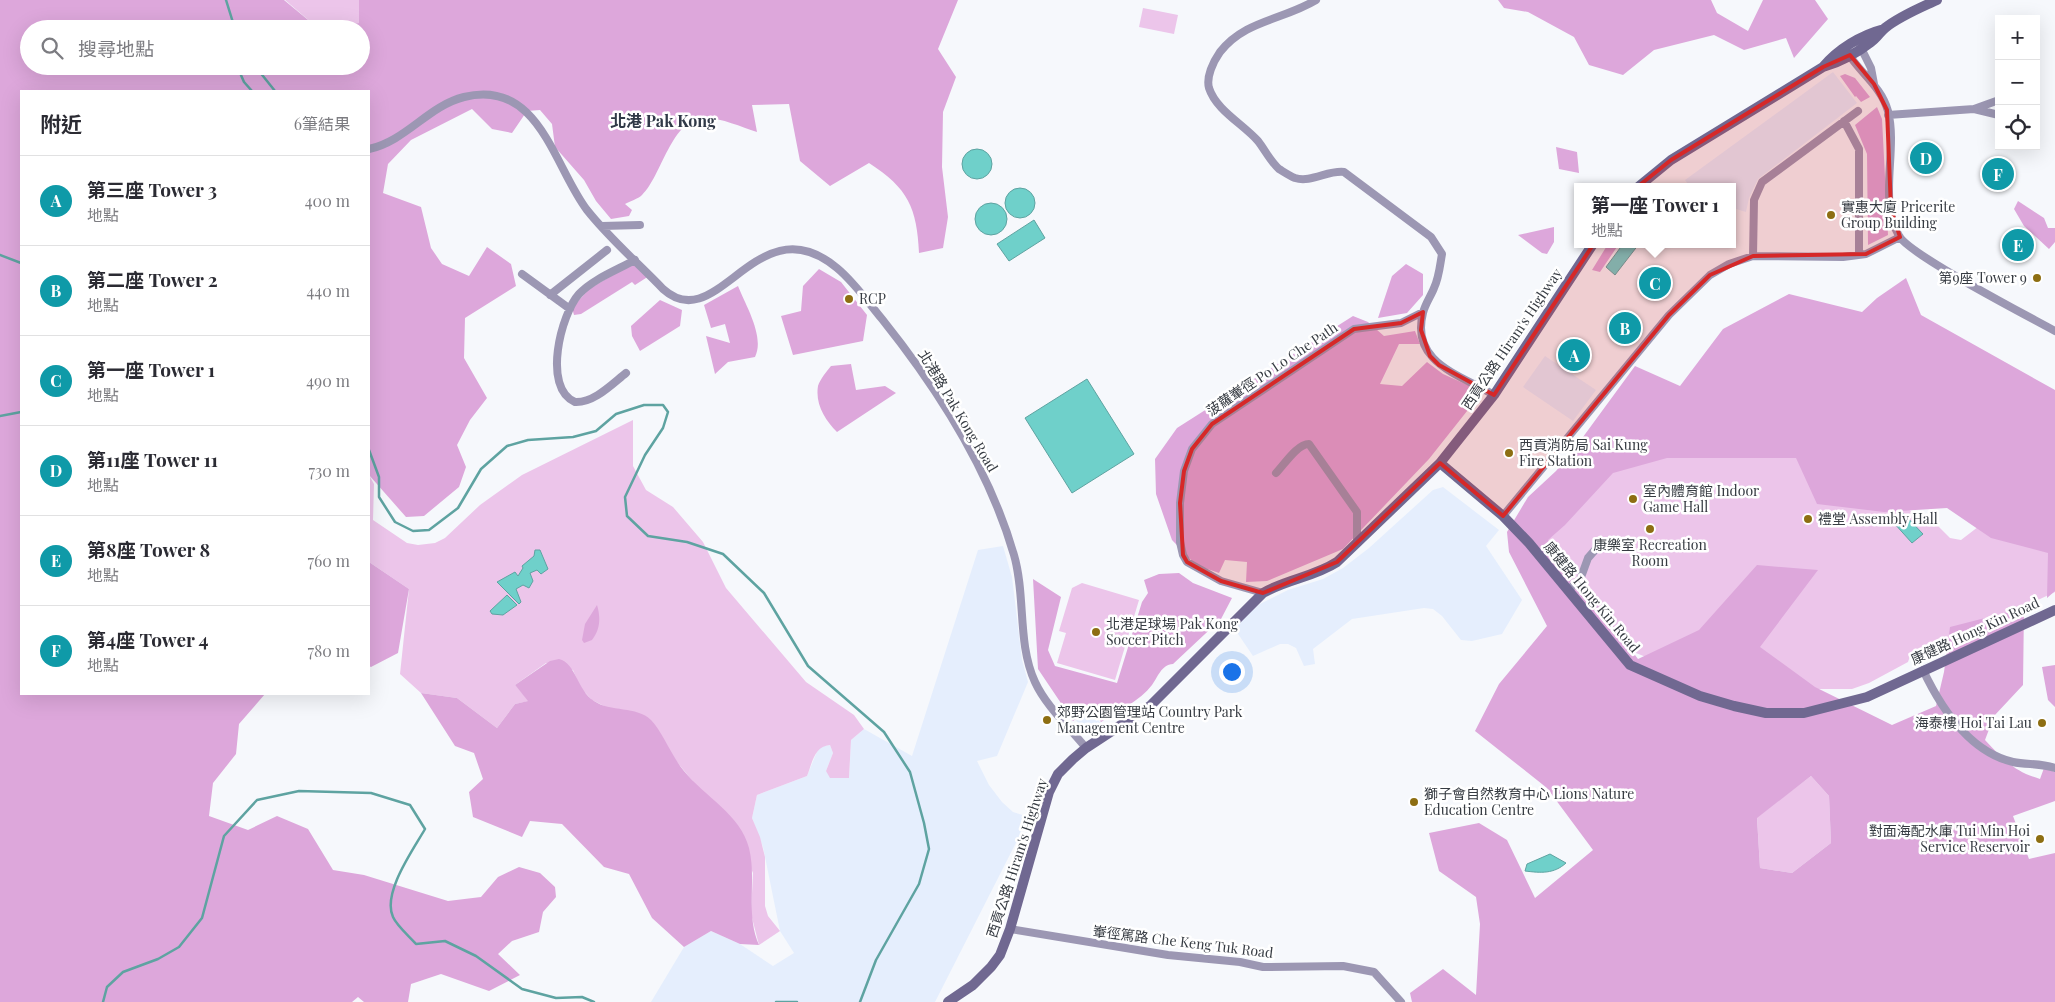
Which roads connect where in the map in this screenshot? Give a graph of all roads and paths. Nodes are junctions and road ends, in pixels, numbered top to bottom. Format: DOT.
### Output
graph roads {
  1 [pos="1316,0"];
  2 [pos="1937,0"];
  3 [pos="1859,45"];
  4 [pos="1847,52"];
  5 [pos="1874,84"];
  6 [pos="1995,101"];
  7 [pos="1974,108"];
  8 [pos="1858,111"];
  9 [pos="1995,114"];
  10 [pos="1888,115"];
  11 [pos="1844,121"];
  12 [pos="370,149"];
  13 [pos="1643,183"];
  14 [pos="640,225"];
  15 [pos="602,226"];
  16 [pos="1900,237"];
  17 [pos="1590,248"];
  18 [pos="607,250"];
  19 [pos="1753,256"];
  20 [pos="1859,256"];
  21 [pos="634,260"];
  22 [pos="522,274"];
  23 [pos="550,295"];
  24 [pos="570,309"];
  25 [pos="1423,312"];
  26 [pos="2055,332"];
  27 [pos="626,373"];
  28 [pos="1494,395"];
  29 [pos="1440,463"];
  30 [pos="1276,473"];
  31 [pos="1503,516"];
  32 [pos="1602,542"];
  33 [pos="1357,543"];
  34 [pos="1568,590"];
  35 [pos="1263,593"];
  36 [pos="2055,610"];
  37 [pos="1923,670"];
  38 [pos="1086,748"];
  39 [pos="2055,768"];
  40 [pos="1010,930"];
  41 [pos="948,1002"];
  42 [pos="1400,1002"];
  1 -- 25 [label="street"];
  2 -- 3 [label="main road"];
  3 -- 4 [label="main road"];
  3 -- 5 [label="street"];
  4 -- 5 [label="street"];
  4 -- 13 [label="main road"];
  5 -- 10 [label="street"];
  6 -- 7 [label="street"];
  7 -- 9 [label="street"];
  7 -- 10 [label="street"];
  8 -- 11 [label="street"];
  10 -- 16 [label="street"];
  11 -- 19 [label="street"];
  11 -- 20 [label="street"];
  12 -- 15 [label="street, 北港路 Pak Kong Road"];
  14 -- 15 [label="street"];
  15 -- 21 [label="street, 北港路 Pak Kong Road"];
  16 -- 20 [label="street"];
  16 -- 26 [label="street"];
  17 -- 28 [label="main road, 西貢公路 Hiram's Highway"];
  18 -- 23 [label="street"];
  19 -- 20 [label="street"];
  19 -- 31 [label="street"];
  21 -- 24 [label="street"];
  21 -- 38 [label="street, 北港路 Pak Kong Road"];
  22 -- 23 [label="street"];
  23 -- 24 [label="street"];
  24 -- 27 [label="street"];
  25 -- 28 [label="street"];
  25 -- 35 [label="street, 菠蘿輋徑 Po Lo Che Path"];
  28 -- 29 [label="main road, 西貢公路 Hiram's Highway"];
  29 -- 31 [label="main road, 康健路 Hong Kin Road"];
  29 -- 33 [label="main road, 西貢公路 Hiram's Highway"];
  30 -- 33 [label="street"];
  31 -- 34 [label="main road, 康健路 Hong Kin Road"];
  32 -- 34 [label="street"];
  33 -- 35 [label="main road, 西貢公路 Hiram's Highway"];
  34 -- 37 [label="main road, 康健路 Hong Kin Road"];
  35 -- 38 [label="main road, 西貢公路 Hiram's Highway"];
  36 -- 37 [label="main road, 康健路 Hong Kin Road"];
  37 -- 39 [label="street"];
  38 -- 40 [label="main road, 西貢公路 Hiram's Highway"];
  40 -- 41 [label="main road, 西貢公路 Hiram's Highway"];
  40 -- 42 [label="street, 輋徑篤路 Che Keng Tuk Road"];
}
